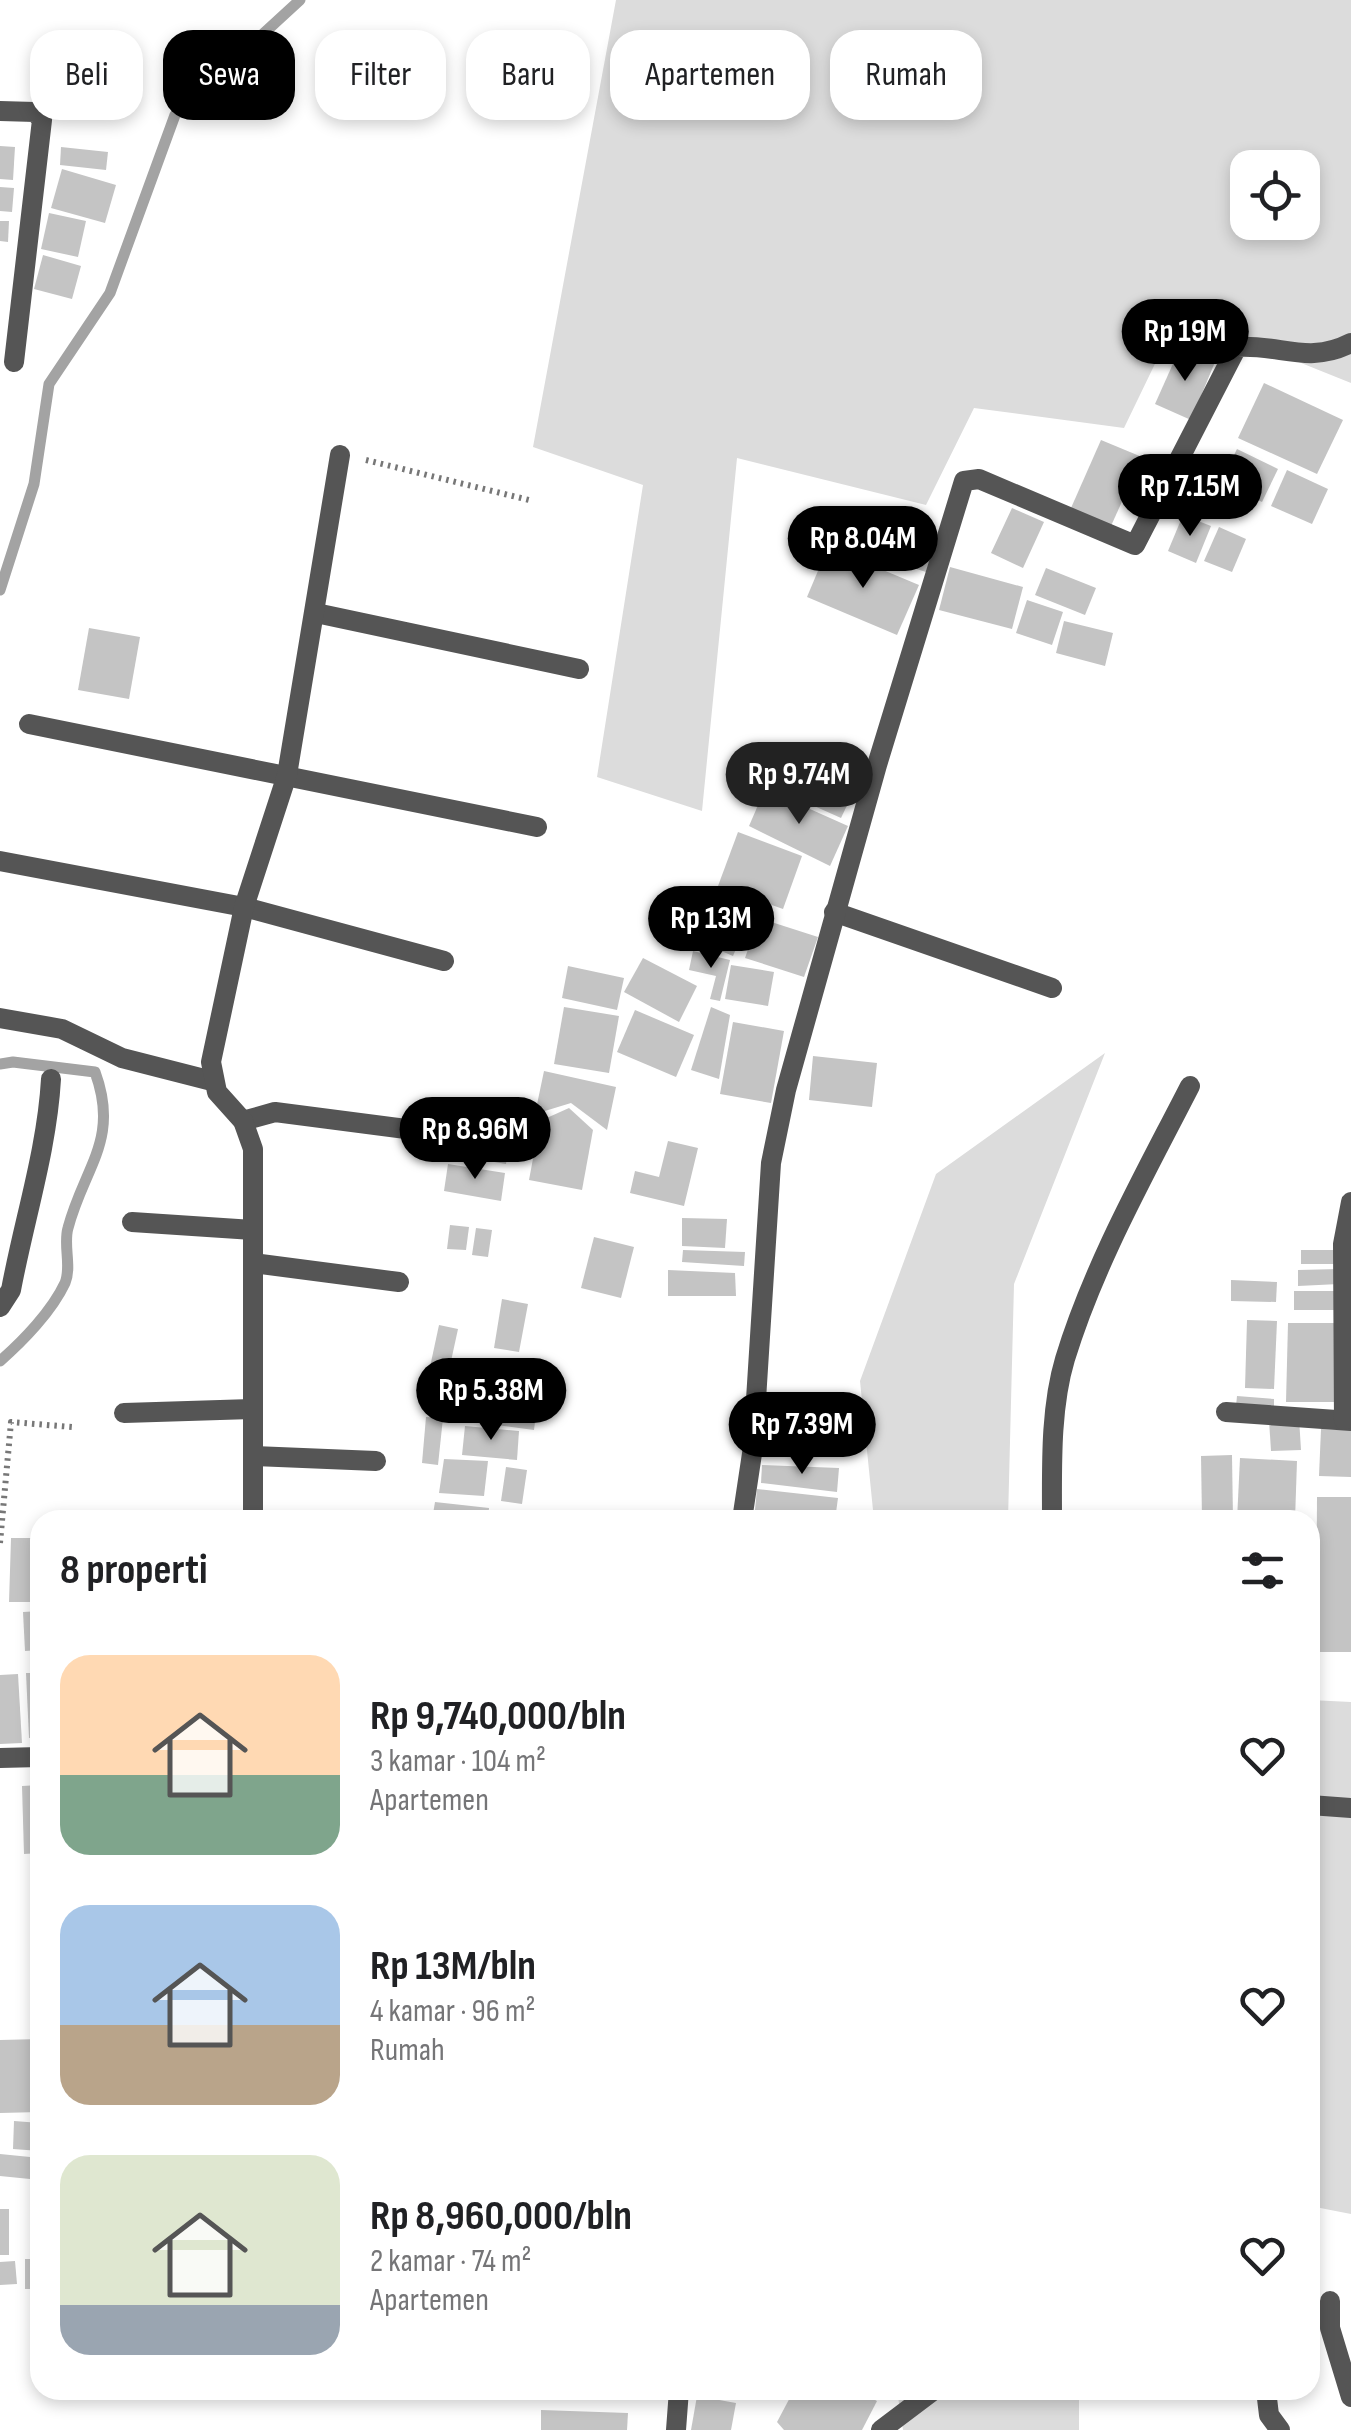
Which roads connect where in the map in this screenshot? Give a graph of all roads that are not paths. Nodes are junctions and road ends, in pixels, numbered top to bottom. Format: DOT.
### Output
graph roads {
  1 [pos="0,110"];
  2 [pos="1351,343"];
  3 [pos="14,362"];
  4 [pos="340,455"];
  5 [pos="316,613"];
  6 [pos="579,669"];
  7 [pos="29,724"];
  8 [pos="287,775"];
  9 [pos="536,826"];
  10 [pos="0,861"];
  11 [pos="244,908"];
  12 [pos="834,912"];
  13 [pos="444,962"];
  14 [pos="1052,988"];
  15 [pos="0,1018"];
  16 [pos="51,1079"];
  17 [pos="212,1081"];
  18 [pos="1190,1086"];
  19 [pos="242,1120"];
  20 [pos="429,1132"];
  21 [pos="1351,1202"];
  22 [pos="132,1222"];
  23 [pos="253,1230"];
  24 [pos="253,1263"];
  25 [pos="399,1282"];
  26 [pos="0,1307"];
  27 [pos="252,1409"];
  28 [pos="1226,1412"];
  29 [pos="124,1413"];
  30 [pos="1348,1420"];
  31 [pos="254,1456"];
  32 [pos="376,1462"];
  33 [pos="253,1510"];
  34 [pos="744,1510"];
  35 [pos="1052,1510"];
  36 [pos="0,1758"];
  37 [pos="30,1758"];
  38 [pos="1320,1805"];
  39 [pos="1351,1808"];
  40 [pos="1330,2301"];
  41 [pos="1351,2397"];
  42 [pos="678,2400"];
  43 [pos="921,2400"];
  44 [pos="1267,2400"];
  45 [pos="676,2430"];
  46 [pos="881,2430"];
  47 [pos="1280,2430"];
  1 -- 3 [label="street"];
  2 -- 12 [label="street"];
  4 -- 5 [label="street"];
  5 -- 6 [label="street"];
  5 -- 8 [label="street"];
  7 -- 8 [label="street"];
  8 -- 9 [label="street"];
  8 -- 11 [label="street"];
  10 -- 11 [label="street"];
  11 -- 13 [label="street"];
  11 -- 17 [label="street"];
  12 -- 14 [label="street"];
  12 -- 34 [label="street"];
  15 -- 17 [label="street"];
  16 -- 26 [label="street"];
  17 -- 19 [label="street"];
  18 -- 35 [label="street"];
  19 -- 20 [label="street"];
  19 -- 23 [label="street"];
  21 -- 30 [label="street"];
  22 -- 23 [label="street"];
  23 -- 24 [label="street"];
  24 -- 25 [label="street"];
  24 -- 27 [label="street"];
  27 -- 29 [label="street"];
  27 -- 31 [label="street"];
  28 -- 30 [label="street"];
  31 -- 32 [label="street"];
  31 -- 33 [label="street"];
  36 -- 37 [label="street"];
  38 -- 39 [label="street"];
  40 -- 41 [label="street"];
  42 -- 45 [label="street"];
  43 -- 46 [label="street"];
  44 -- 47 [label="street"];
}
